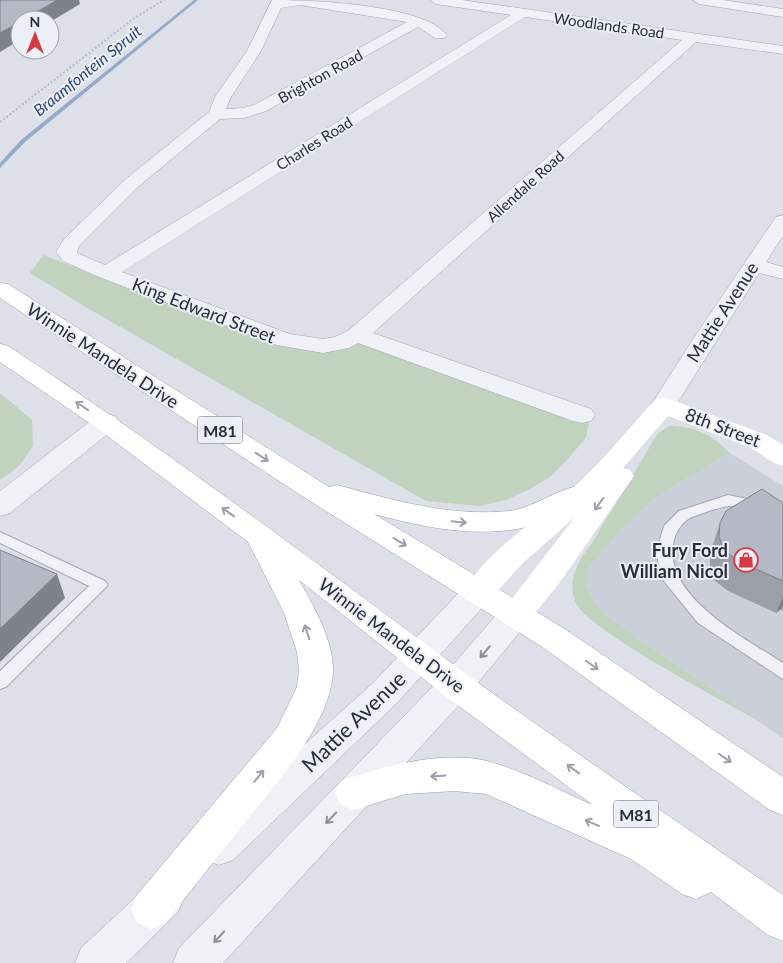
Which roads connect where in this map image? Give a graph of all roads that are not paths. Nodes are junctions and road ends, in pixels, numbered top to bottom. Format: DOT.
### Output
graph roads {
  1 [pos="436,0"];
  2 [pos="700,0"];
  3 [pos="277,2"];
  4 [pos="522,13"];
  5 [pos="783,13"];
  6 [pos="418,21"];
  7 [pos="440,34"];
  8 [pos="693,37"];
  9 [pos="783,50"];
  10 [pos="216,114"];
  11 [pos="783,221"];
  12 [pos="752,265"];
  13 [pos="106,273"];
  14 [pos="783,273"];
  15 [pos="0,289"];
  16 [pos="357,335"];
  17 [pos="0,351"];
  18 [pos="664,404"];
  19 [pos="582,415"];
  20 [pos="106,422"];
  21 [pos="758,441"];
  22 [pos="783,449"];
  23 [pos="783,457"];
  24 [pos="309,487"];
  25 [pos="585,493"];
  26 [pos="0,506"];
  27 [pos="783,525"];
  28 [pos="256,533"];
  29 [pos="7,540"];
  30 [pos="0,555"];
  31 [pos="478,592"];
  32 [pos="516,614"];
  33 [pos="419,657"];
  34 [pos="783,672"];
  35 [pos="0,682"];
  36 [pos="456,685"];
  37 [pos="354,793"];
  38 [pos="783,798"];
  39 [pos="151,909"];
  40 [pos="783,920"];
  41 [pos="783,937"];
  42 [pos="96,963"];
  43 [pos="194,963"];
  1 -- 4 [label="street, Woodlands Road"];
  2 -- 5 [label="street"];
  3 -- 6 [label="street"];
  3 -- 10 [label="street"];
  4 -- 8 [label="street, Woodlands Road"];
  4 -- 13 [label="street, Charles Road"];
  6 -- 7 [label="street"];
  6 -- 10 [label="street, Brighton Road"];
  8 -- 9 [label="street, Woodlands Road"];
  8 -- 16 [label="street, Allendale Road"];
  10 -- 13 [label="street, King Edward Street"];
  11 -- 12 [label="street, Mattie Avenue"];
  12 -- 14 [label="street"];
  12 -- 18 [label="street, Mattie Avenue"];
  13 -- 16 [label="street, King Edward Street"];
  15 -- 24 [label="main road, Winnie Mandela Drive / M81, one-way"];
  16 -- 19 [label="street"];
  20 -- 17 [label="main road, Winnie Mandela Drive / M81, one-way"];
  18 -- 21 [label="main road, 8th Street"];
  18 -- 25 [label="main road, Mattie Avenue"];
  18 -- 32 [label="main road, Mattie Avenue, one-way"];
  20 -- 26 [label="street"];
  28 -- 20 [label="main road, Winnie Mandela Drive / M81, one-way"];
  21 -- 22 [label="street, 8th Street"];
  21 -- 23 [label="main road"];
  24 -- 25 [label="main road, one-way"];
  24 -- 31 [label="main road, Winnie Mandela Drive / M81, one-way"];
  25 -- 31 [label="main road, Mattie Avenue"];
  27 -- 34 [label="lane"];
  28 -- 33 [label="main road, Winnie Mandela Drive / M81"];
  39 -- 28 [label="main road, one-way"];
  29 -- 30 [label="lane"];
  29 -- 35 [label="lane"];
  31 -- 32 [label="main road, Winnie Mandela Drive / M81"];
  31 -- 33 [label="street, Mattie Avenue"];
  32 -- 36 [label="street, Mattie Avenue, one-way"];
  32 -- 38 [label="main road, Winnie Mandela Drive / M81, one-way"];
  33 -- 36 [label="main road, Winnie Mandela Drive / M81"];
  33 -- 39 [label="street, Mattie Avenue"];
  36 -- 37 [label="street, Mattie Avenue"];
  40 -- 36 [label="main road, Winnie Mandela Drive / M81, one-way"];
  41 -- 37 [label="main road, one-way"];
  37 -- 43 [label="street, Mattie Avenue, one-way"];
  39 -- 42 [label="street, Mattie Avenue"];
}
